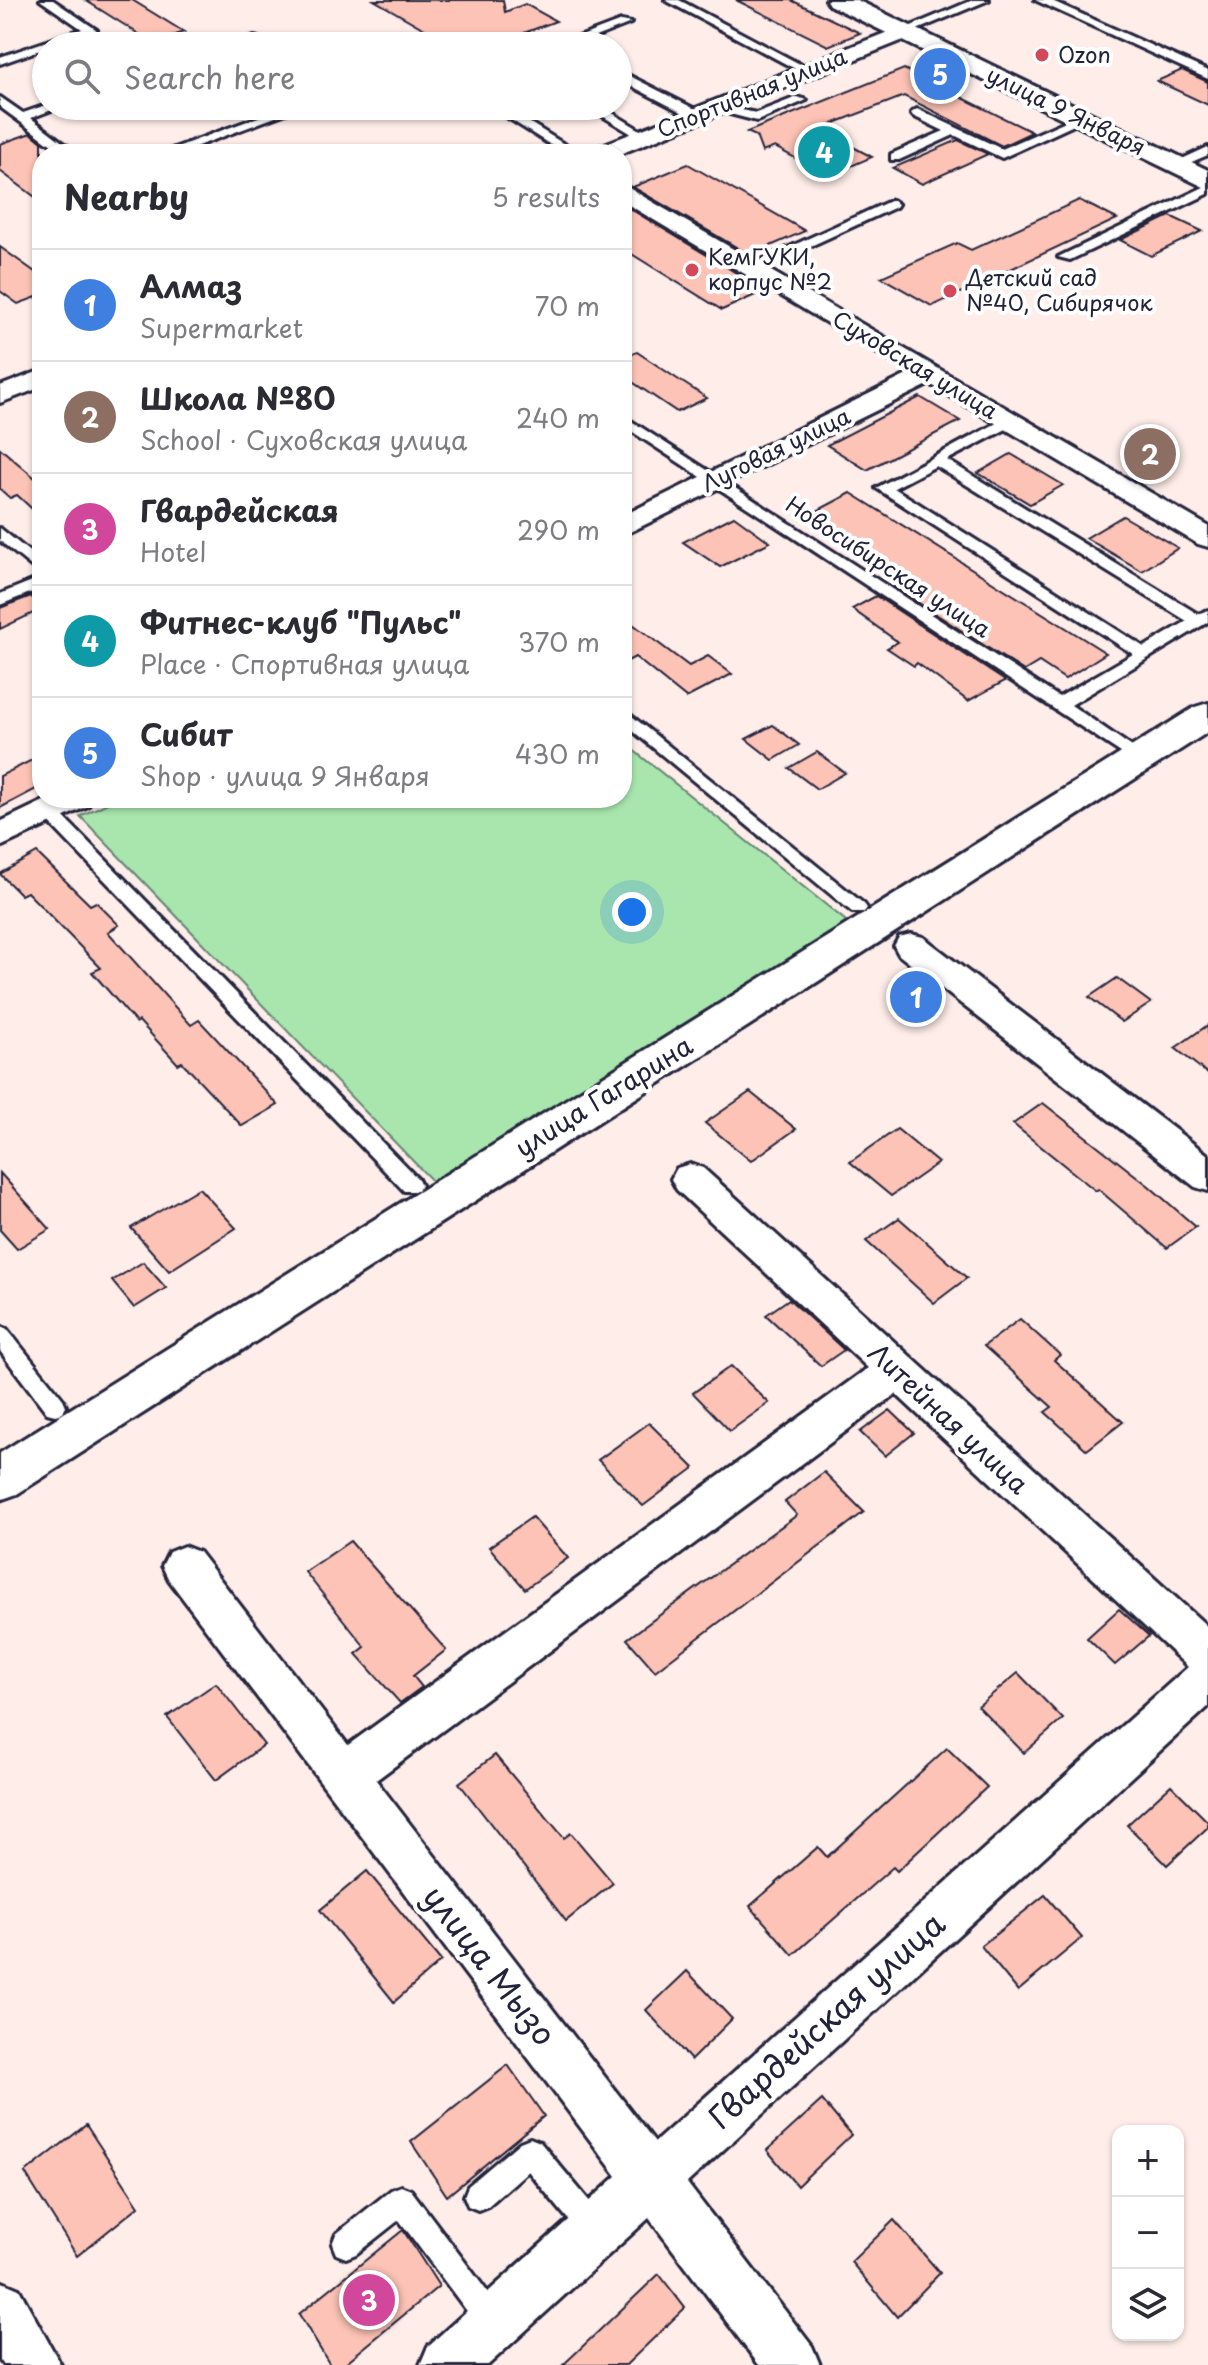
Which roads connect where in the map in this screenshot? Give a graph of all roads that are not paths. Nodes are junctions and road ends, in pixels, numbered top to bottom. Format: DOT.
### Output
graph roads {
  1 [pos="46,0"];
  2 [pos="671,0"];
  3 [pos="838,0"];
  4 [pos="983,0"];
  5 [pos="1041,0"];
  6 [pos="625,23"];
  7 [pos="85,32"];
  8 [pos="601,32"];
  9 [pos="903,32"];
  10 [pos="32,50"];
  11 [pos="0,61"];
  12 [pos="807,71"];
  13 [pos="1208,75"];
  14 [pos="632,80"];
  15 [pos="801,100"];
  16 [pos="0,101"];
  17 [pos="705,112"];
  18 [pos="917,113"];
  19 [pos="32,114"];
  20 [pos="22,117"];
  21 [pos="1081,119"];
  22 [pos="260,120"];
  23 [pos="518,120"];
  24 [pos="616,120"];
  25 [pos="954,131"];
  26 [pos="644,136"];
  27 [pos="58,144"];
  28 [pos="192,144"];
  29 [pos="558,144"];
  30 [pos="624,144"];
  31 [pos="1208,151"];
  32 [pos="895,157"];
  33 [pos="1175,165"];
  34 [pos="1208,181"];
  35 [pos="1208,189"];
  36 [pos="632,197"];
  37 [pos="892,204"];
  38 [pos="1065,257"];
  39 [pos="751,268"];
  40 [pos="930,374"];
  41 [pos="32,382"];
  42 [pos="0,395"];
  43 [pos="1011,421"];
  44 [pos="632,426"];
  45 [pos="937,460"];
  46 [pos="715,481"];
  47 [pos="632,522"];
  48 [pos="0,533"];
  49 [pos="1208,538"];
  50 [pos="32,561"];
  51 [pos="32,586"];
  52 [pos="0,600"];
  53 [pos="1203,618"];
  54 [pos="1144,654"];
  55 [pos="1060,704"];
  56 [pos="1208,715"];
  57 [pos="632,721"];
  58 [pos="1130,751"];
  59 [pos="57,808"];
  60 [pos="66,808"];
  61 [pos="0,836"];
  62 [pos="858,908"];
  63 [pos="911,946"];
  64 [pos="1208,1176"];
  65 [pos="690,1179"];
  66 [pos="411,1185"];
  67 [pos="0,1335"];
  68 [pos="896,1371"];
  69 [pos="55,1406"];
  70 [pos="0,1479"];
  71 [pos="184,1566"];
  72 [pos="1208,1656"];
  73 [pos="1208,1678"];
  74 [pos="342,1777"];
  75 [pos="653,2178"];
  76 [pos="478,2196"];
  77 [pos="596,2231"];
  78 [pos="346,2244"];
  79 [pos="0,2308"];
  80 [pos="494,2324"];
  81 [pos="34,2365"];
  82 [pos="447,2365"];
  83 [pos="793,2365"];
  1 -- 7 [label="lane"];
  2 -- 12 [label="lane"];
  3 -- 9 [label="street, улица 9 Января"];
  4 -- 9 [label="lane"];
  5 -- 13 [label="lane"];
  6 -- 8 [label="lane"];
  9 -- 12 [label="street, Спортивная улица"];
  9 -- 21 [label="street, улица 9 Января"];
  10 -- 11 [label="lane"];
  12 -- 17 [label="street, Спортивная улица"];
  14 -- 17 [label="lane"];
  15 -- 17 [label="lane"];
  16 -- 20 [label="lane"];
  17 -- 26 [label="street, Спортивная улица"];
  18 -- 25 [label="lane"];
  19 -- 20 [label="lane"];
  20 -- 27 [label="lane"];
  21 -- 25 [label="lane"];
  21 -- 33 [label="street, улица 9 Января"];
  22 -- 28 [label="lane"];
  23 -- 29 [label="lane"];
  24 -- 26 [label="lane"];
  25 -- 32 [label="lane"];
  26 -- 30 [label="street, Спортивная улица"];
  31 -- 33 [label="lane"];
  33 -- 34 [label="street, улица 9 Января"];
  35 -- 38 [label="lane"];
  36 -- 39 [label="street, Суховская улица"];
  37 -- 39 [label="lane"];
  39 -- 40 [label="street, Суховская улица"];
  40 -- 43 [label="street, Суховская улица"];
  40 -- 46 [label="street, Луговая улица"];
  41 -- 42 [label="street"];
  43 -- 45 [label="lane"];
  43 -- 49 [label="street, Суховская улица"];
  44 -- 46 [label="lane, Новосибирская улица"];
  45 -- 53 [label="lane"];
  45 -- 54 [label="lane"];
  46 -- 47 [label="street, Луговая улица"];
  46 -- 55 [label="lane, Новосибирская улица"];
  48 -- 50 [label="lane"];
  51 -- 52 [label="lane"];
  53 -- 54 [label="lane"];
  54 -- 55 [label="lane"];
  55 -- 58 [label="lane, Новосибирская улица"];
  56 -- 70 [label="street, улица Гагарина"];
  57 -- 62 [label="lane"];
  59 -- 61 [label="street"];
  60 -- 66 [label="lane"];
  63 -- 64 [label="street"];
  65 -- 68 [label="street, Литейная улица"];
  67 -- 69 [label="lane"];
  68 -- 72 [label="street, Литейная улица"];
  68 -- 74 [label="street"];
  71 -- 74 [label="street, улица Мызо"];
  73 -- 75 [label="street, Гвардейская улица"];
  74 -- 75 [label="street, улица Мызо"];
  75 -- 77 [label="street, Гвардейская улица"];
  75 -- 83 [label="street, улица Мызо"];
  76 -- 77 [label="lane"];
  77 -- 80 [label="street, Гвардейская улица"];
  78 -- 80 [label="lane"];
  79 -- 81 [label="street"];
  80 -- 82 [label="street, Гвардейская улица"];
}
